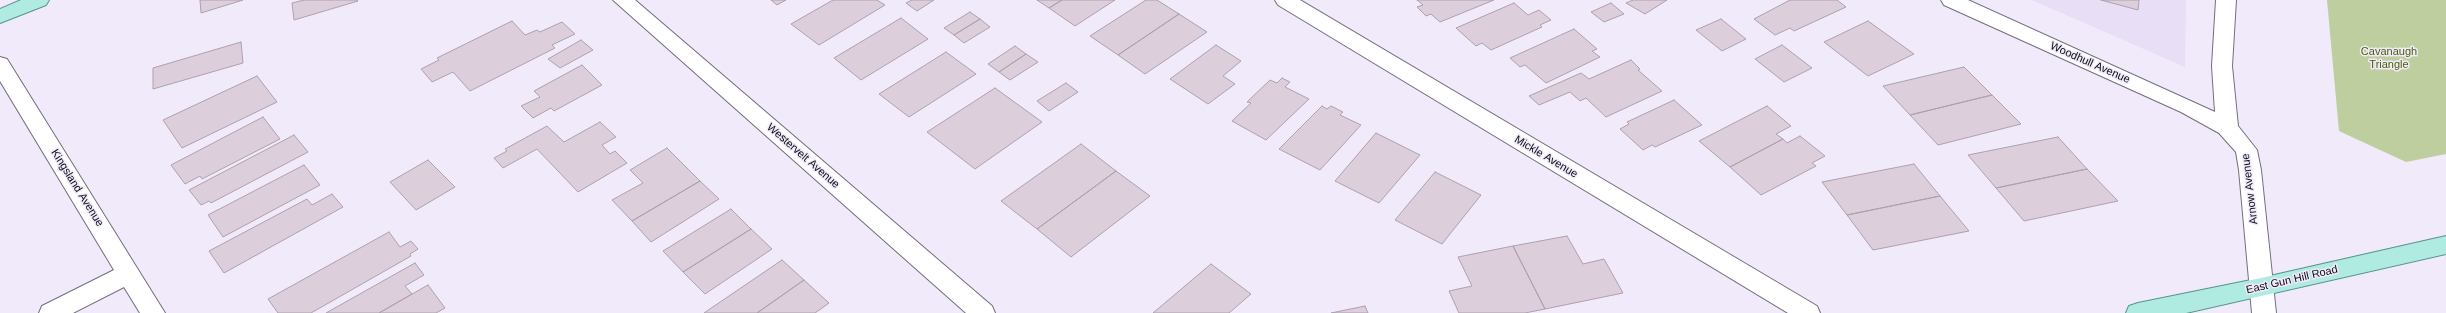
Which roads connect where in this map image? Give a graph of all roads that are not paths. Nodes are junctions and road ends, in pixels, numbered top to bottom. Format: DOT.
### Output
graph roads {
  1 [pos="39,0"];
  2 [pos="623,0"];
  3 [pos="1285,0"];
  4 [pos="1951,0"];
  5 [pos="2226,0"];
  6 [pos="0,16"];
  7 [pos="0,64"];
  8 [pos="2227,128"];
  9 [pos="2446,245"];
  10 [pos="129,273"];
  11 [pos="2261,288"];
  12 [pos="51,313"];
  13 [pos="153,313"];
  14 [pos="983,313"];
  15 [pos="1808,313"];
  16 [pos="2138,313"];
  17 [pos="2264,313"];
  1 -- 6 [label="main road"];
  2 -- 14 [label="street, Westervelt Avenue"];
  3 -- 15 [label="street, Mickle Avenue"];
  4 -- 8 [label="street, Woodhull Avenue"];
  5 -- 8 [label="street"];
  7 -- 10 [label="street, Kingsland Avenue"];
  8 -- 11 [label="street, Arnow Avenue"];
  9 -- 11 [label="main road, East Gun Hill Road"];
  10 -- 12 [label="street"];
  10 -- 13 [label="street, Kingsland Avenue"];
  11 -- 16 [label="main road, East Gun Hill Road"];
  11 -- 17 [label="street, Arnow Avenue"];
}
